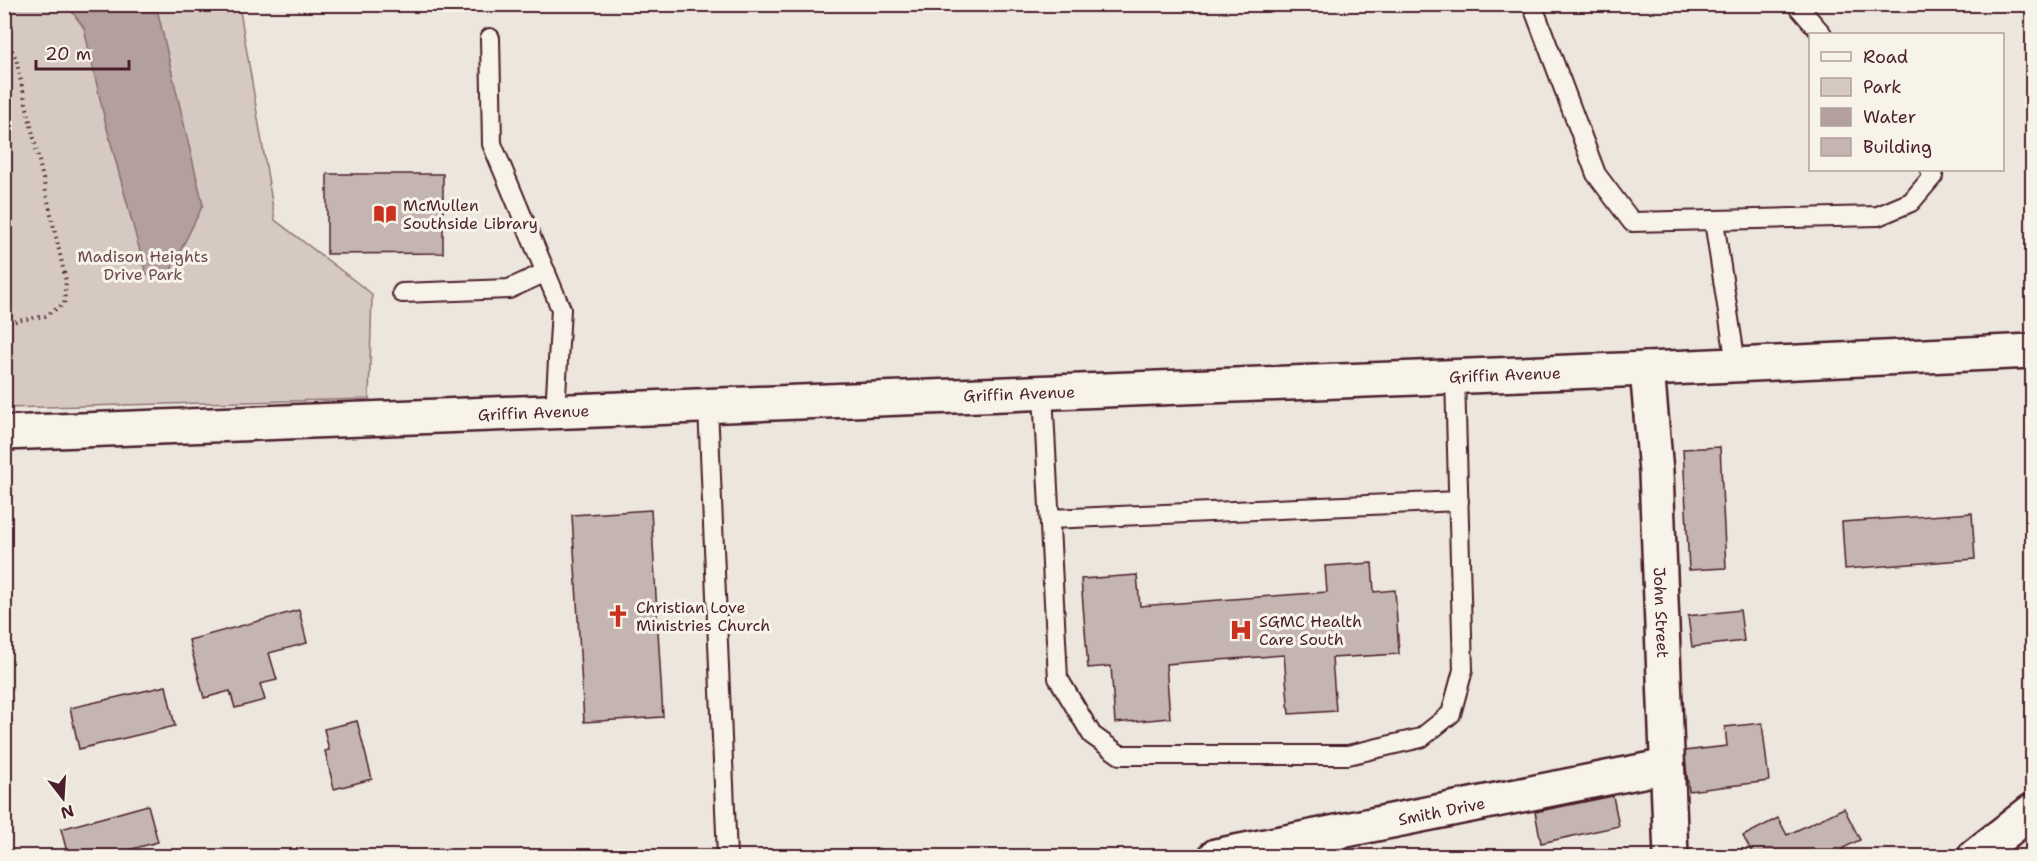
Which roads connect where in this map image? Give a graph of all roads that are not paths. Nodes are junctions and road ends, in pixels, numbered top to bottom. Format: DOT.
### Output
graph roads {
  1 [pos="1532,4"];
  2 [pos="1796,4"];
  3 [pos="1821,33"];
  4 [pos="490,38"];
  5 [pos="1930,171"];
  6 [pos="1714,221"];
  7 [pos="546,272"];
  8 [pos="402,293"];
  9 [pos="2032,351"];
  10 [pos="1736,364"];
  11 [pos="1647,369"];
  12 [pos="1455,377"];
  13 [pos="1043,393"];
  14 [pos="708,406"];
  15 [pos="555,412"];
  16 [pos="4,433"];
  17 [pos="1459,501"];
  18 [pos="1050,519"];
  19 [pos="1667,766"];
  20 [pos="2032,811"];
  21 [pos="728,856"];
  22 [pos="1216,856"];
  23 [pos="1671,856"];
  24 [pos="1975,856"];
  1 -- 6 [label="lane"];
  2 -- 3 [label="lane"];
  4 -- 7 [label="lane"];
  5 -- 6 [label="lane"];
  6 -- 10 [label="lane"];
  7 -- 8 [label="lane"];
  7 -- 15 [label="lane"];
  9 -- 10 [label="main road, Griffin Avenue"];
  10 -- 11 [label="main road, Griffin Avenue"];
  11 -- 12 [label="main road, Griffin Avenue"];
  11 -- 19 [label="main road, John Street"];
  12 -- 13 [label="main road, Griffin Avenue"];
  12 -- 17 [label="lane"];
  13 -- 14 [label="main road, Griffin Avenue"];
  13 -- 18 [label="lane"];
  14 -- 15 [label="main road, Griffin Avenue"];
  14 -- 21 [label="lane"];
  15 -- 16 [label="main road, Griffin Avenue"];
  17 -- 18 [label="lane"];
  17 -- 18 [label="lane"];
  19 -- 22 [label="main road, Smith Drive"];
  19 -- 23 [label="main road, John Street"];
  20 -- 24 [label="main road"];
}
